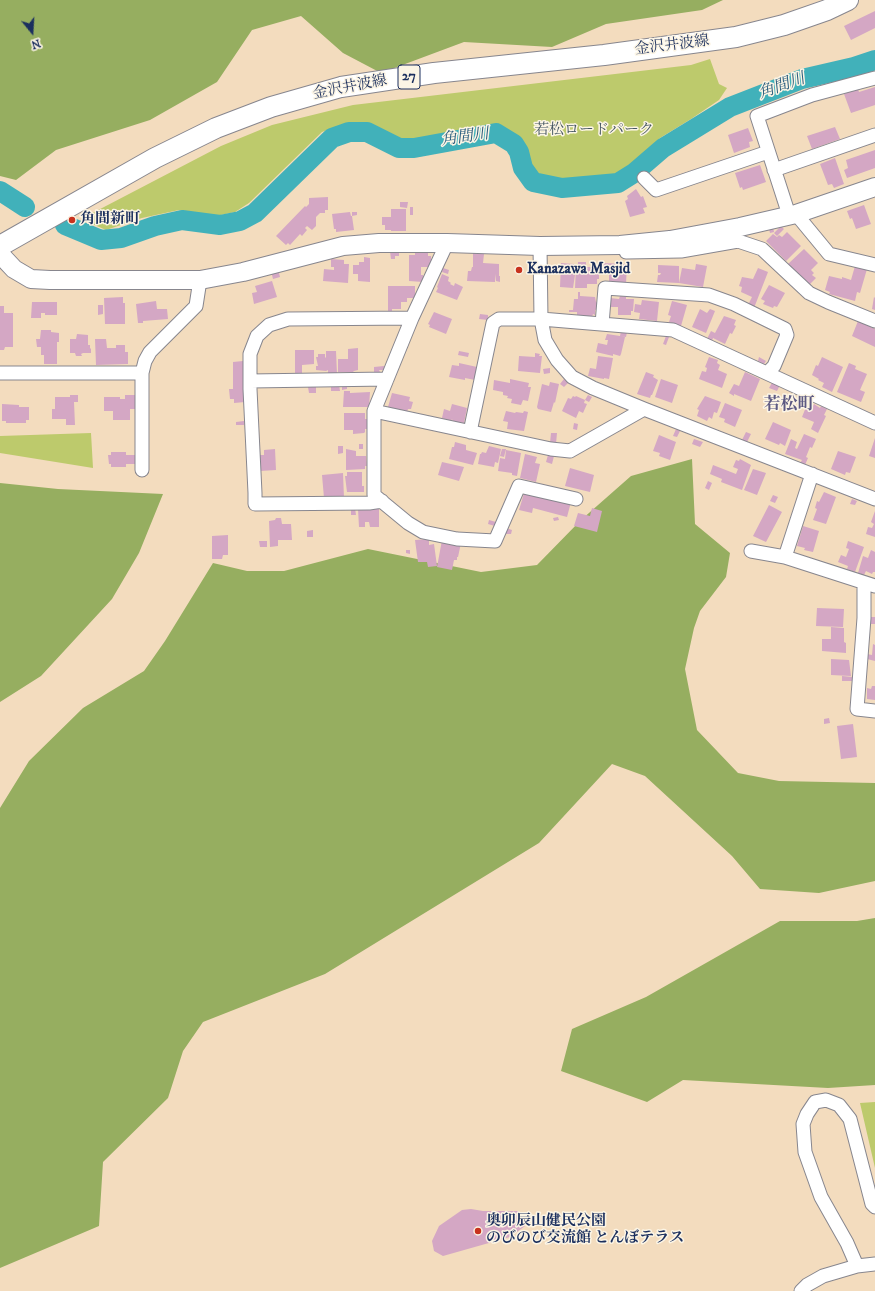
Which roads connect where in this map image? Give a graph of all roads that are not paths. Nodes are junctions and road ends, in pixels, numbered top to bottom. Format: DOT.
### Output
graph roads {
  1 [pos="848,0"];
  2 [pos="875,78"];
  3 [pos="875,135"];
  4 [pos="768,152"];
  5 [pos="774,170"];
  6 [pos="644,178"];
  7 [pos="875,187"];
  8 [pos="793,215"];
  9 [pos="447,243"];
  10 [pos="0,246"];
  11 [pos="540,250"];
  12 [pos="0,254"];
  13 [pos="875,265"];
  14 [pos="200,280"];
  15 [pos="412,318"];
  16 [pos="541,319"];
  17 [pos="875,321"];
  18 [pos="602,324"];
  19 [pos="0,373"];
  20 [pos="142,373"];
  21 [pos="767,373"];
  22 [pos="387,379"];
  23 [pos="250,381"];
  24 [pos="644,409"];
  25 [pos="374,411"];
  26 [pos="875,422"];
  27 [pos="470,432"];
  28 [pos="142,470"];
  29 [pos="812,474"];
  30 [pos="576,499"];
  31 [pos="875,499"];
  32 [pos="382,501"];
  33 [pos="751,551"];
  34 [pos="784,557"];
  35 [pos="870,585"];
  36 [pos="875,711"];
  37 [pos="875,1207"];
  38 [pos="875,1264"];
  39 [pos="857,1266"];
  40 [pos="801,1291"];
  1 -- 10 [label="main road, 金沢井波線 / 27"];
  2 -- 4 [label="street"];
  3 -- 5 [label="street"];
  4 -- 5 [label="street"];
  4 -- 6 [label="street"];
  5 -- 8 [label="street"];
  7 -- 8 [label="street"];
  8 -- 11 [label="street"];
  8 -- 13 [label="street"];
  9 -- 11 [label="street"];
  9 -- 14 [label="street"];
  9 -- 15 [label="street"];
  11 -- 16 [label="street"];
  11 -- 17 [label="street"];
  12 -- 14 [label="street"];
  14 -- 20 [label="street"];
  15 -- 22 [label="street"];
  15 -- 23 [label="street"];
  16 -- 18 [label="street"];
  16 -- 24 [label="street"];
  16 -- 27 [label="street"];
  18 -- 21 [label="street"];
  18 -- 21 [label="street"];
  19 -- 20 [label="street"];
  20 -- 28 [label="street"];
  21 -- 26 [label="street"];
  22 -- 23 [label="street"];
  22 -- 25 [label="street"];
  23 -- 32 [label="street"];
  24 -- 27 [label="street"];
  24 -- 29 [label="street"];
  25 -- 27 [label="street"];
  25 -- 32 [label="street"];
  29 -- 31 [label="street"];
  29 -- 34 [label="street"];
  30 -- 32 [label="street"];
  33 -- 34 [label="street"];
  34 -- 35 [label="street"];
  35 -- 36 [label="street"];
  37 -- 39 [label="street"];
  38 -- 39 [label="street"];
  39 -- 40 [label="street"];
}
